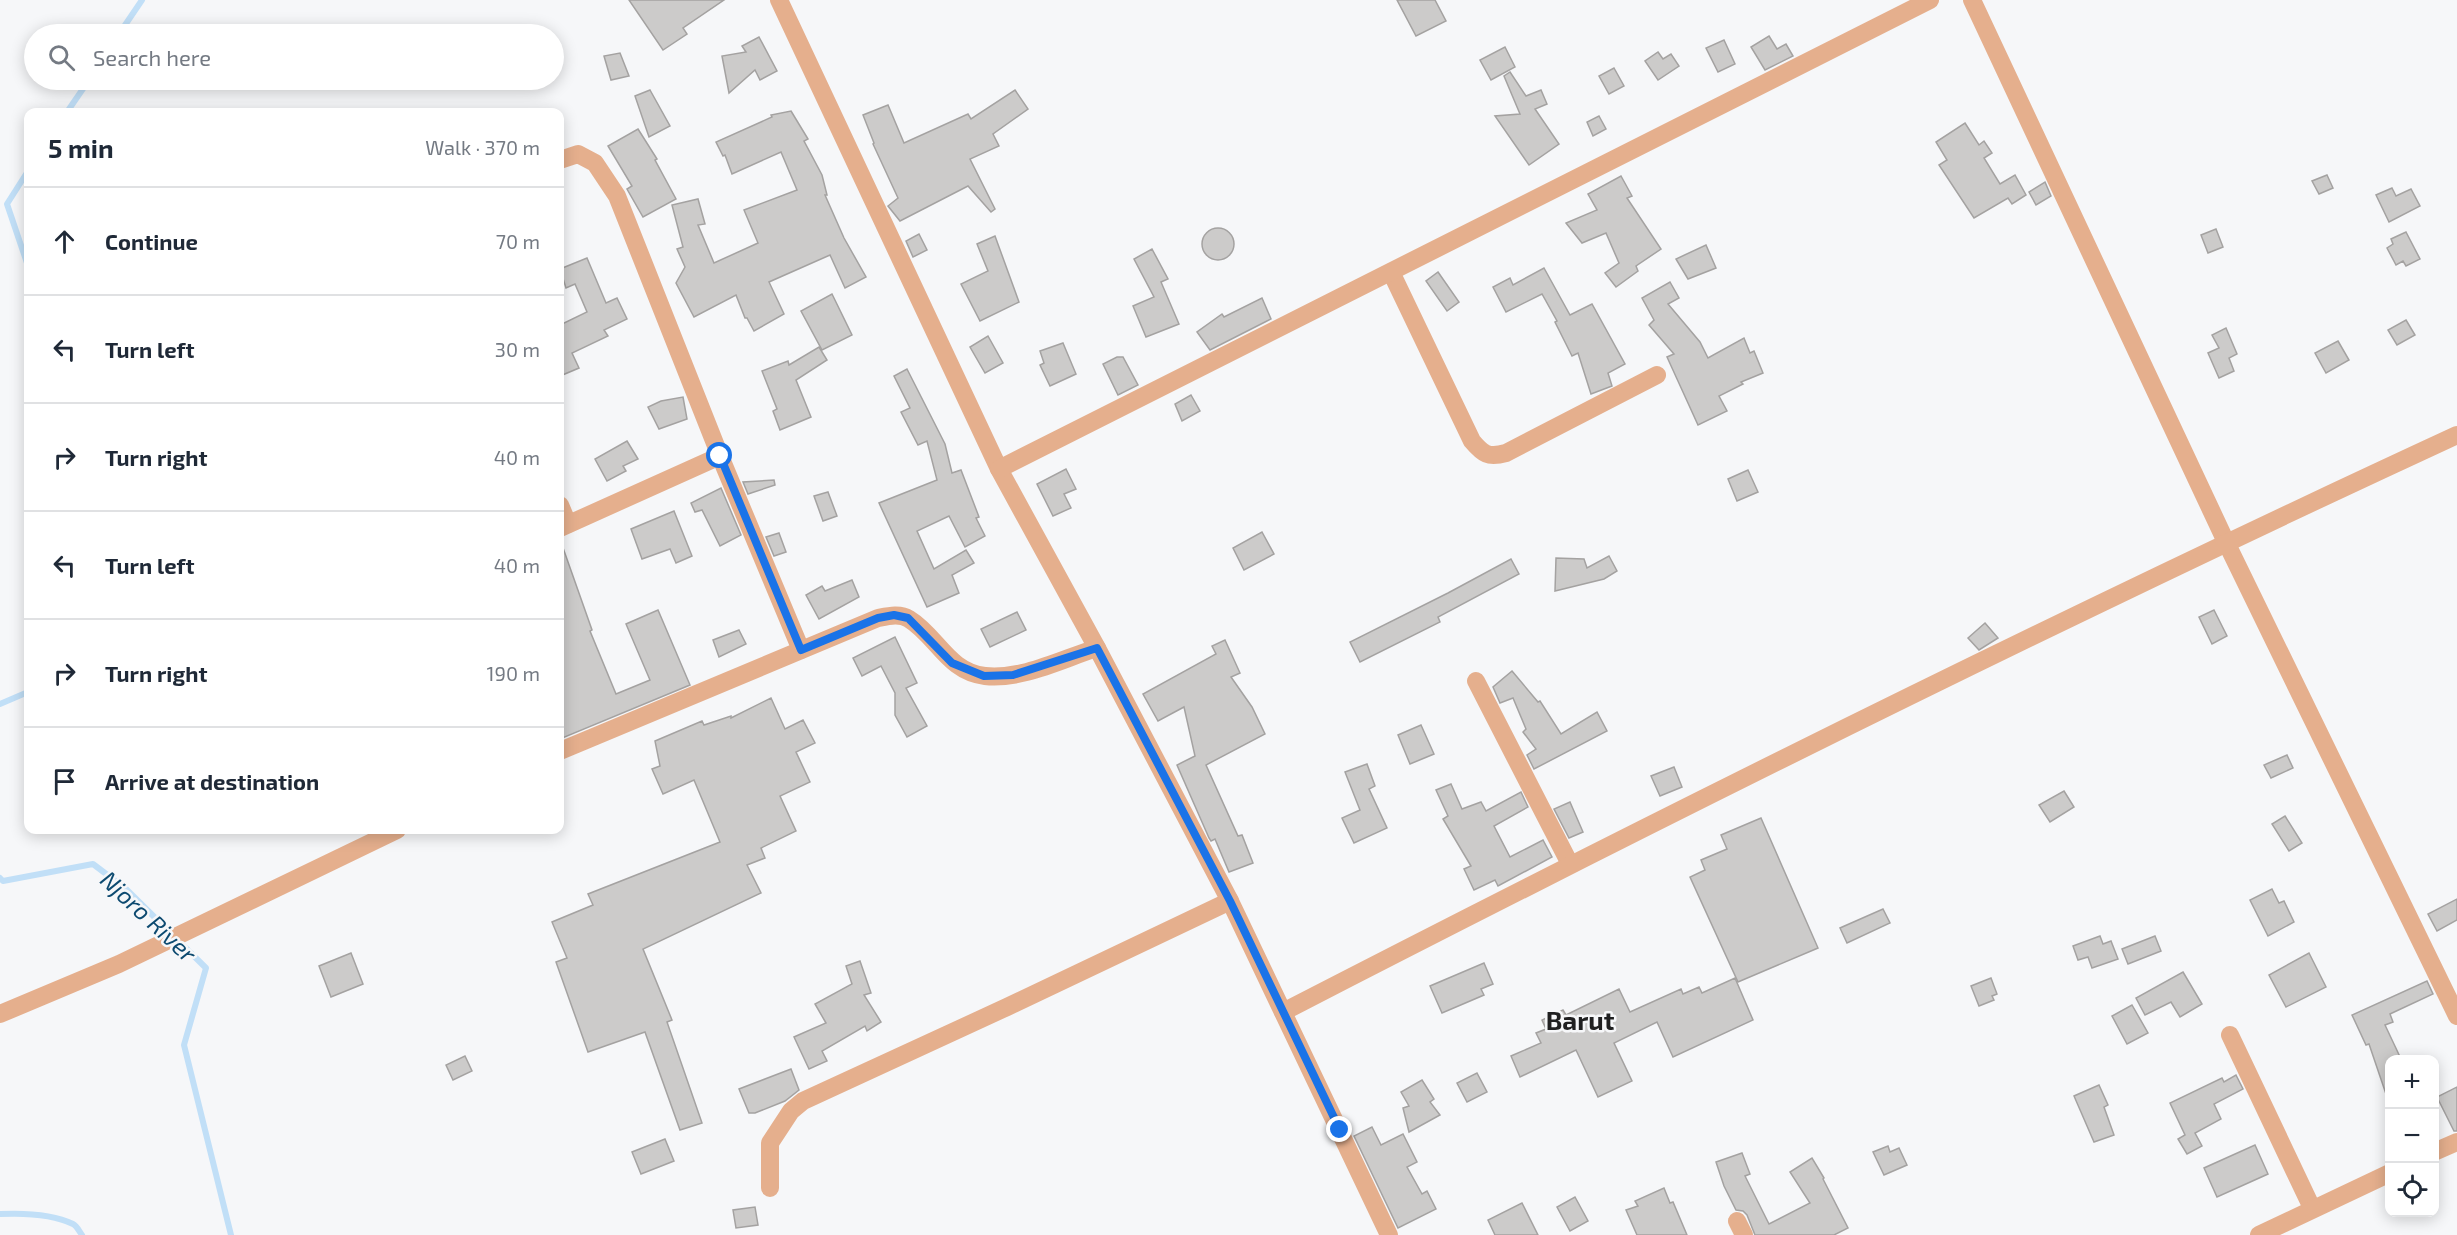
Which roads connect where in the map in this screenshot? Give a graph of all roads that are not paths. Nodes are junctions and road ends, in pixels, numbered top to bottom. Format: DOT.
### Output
graph roads {
  1 [pos="779,0"];
  2 [pos="1930,0"];
  3 [pos="1972,0"];
  4 [pos="564,159"];
  5 [pos="1391,272"];
  6 [pos="1657,375"];
  7 [pos="2457,435"];
  8 [pos="720,456"];
  9 [pos="999,469"];
  10 [pos="564,526"];
  11 [pos="2226,542"];
  12 [pos="1097,648"];
  13 [pos="801,650"];
  14 [pos="1476,681"];
  15 [pos="564,749"];
  16 [pos="389,834"];
  17 [pos="1570,864"];
  18 [pos="1230,901"];
  19 [pos="1283,1012"];
  20 [pos="0,1014"];
  21 [pos="2457,1016"];
  22 [pos="2230,1035"];
  23 [pos="2457,1142"];
  24 [pos="2439,1150"];
  25 [pos="2385,1175"];
  26 [pos="770,1188"];
  27 [pos="2312,1208"];
  28 [pos="1389,1235"];
  29 [pos="2259,1235"];
  1 -- 9 [label="street"];
  2 -- 5 [label="street"];
  3 -- 11 [label="street"];
  4 -- 8 [label="street"];
  5 -- 6 [label="street"];
  5 -- 9 [label="street"];
  7 -- 11 [label="street"];
  8 -- 10 [label="street"];
  8 -- 13 [label="street"];
  9 -- 12 [label="street"];
  11 -- 17 [label="street"];
  11 -- 21 [label="street"];
  12 -- 13 [label="street"];
  12 -- 18 [label="street"];
  13 -- 15 [label="street"];
  14 -- 17 [label="street"];
  16 -- 20 [label="street"];
  17 -- 19 [label="street"];
  18 -- 19 [label="street"];
  18 -- 26 [label="street"];
  19 -- 28 [label="street"];
  22 -- 27 [label="street"];
  23 -- 24 [label="street"];
  25 -- 27 [label="street"];
  27 -- 29 [label="street"];
}
